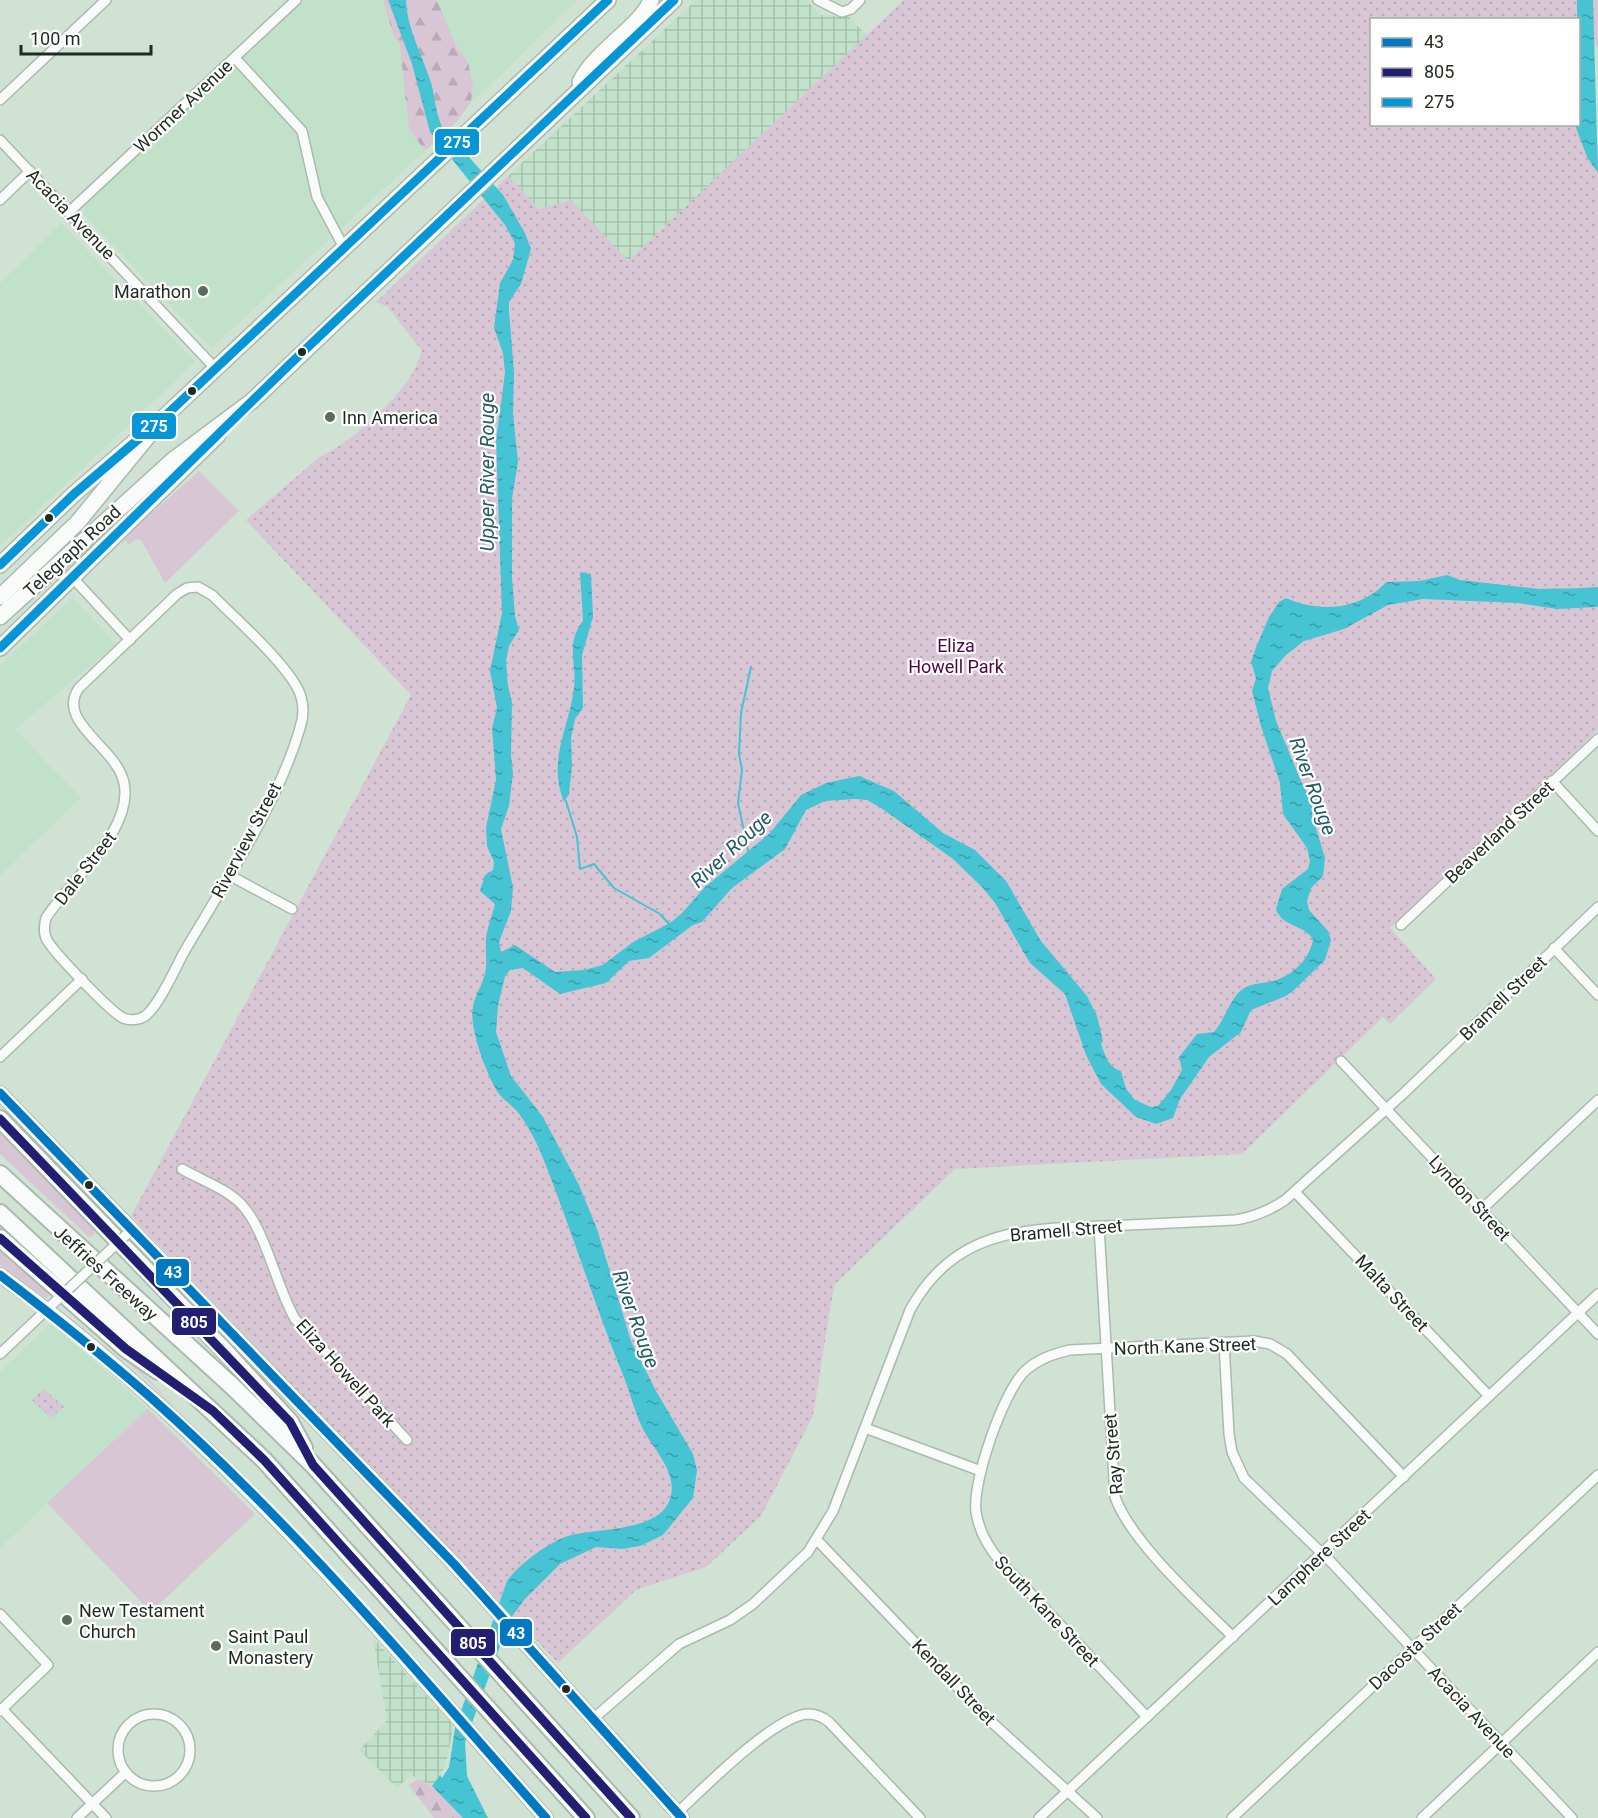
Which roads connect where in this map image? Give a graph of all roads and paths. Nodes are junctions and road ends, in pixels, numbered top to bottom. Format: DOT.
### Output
graph roads {
  1 [pos="106,0"];
  2 [pos="296,0"];
  3 [pos="608,0"];
  4 [pos="651,0"];
  5 [pos="674,0"];
  6 [pos="818,0"];
  7 [pos="861,0"];
  8 [pos="235,58"];
  9 [pos="573,95"];
  10 [pos="0,100"];
  11 [pos="0,140"];
  12 [pos="30,171"];
  13 [pos="0,200"];
  14 [pos="69,212"];
  15 [pos="344,246"];
  16 [pos="215,368"];
  17 [pos="252,401"];
  18 [pos="162,419"];
  19 [pos="0,565"];
  20 [pos="73,578"];
  21 [pos="0,597"];
  22 [pos="0,617"];
  23 [pos="130,640"];
  24 [pos="0,648"];
  25 [pos="1598,739"];
  26 [pos="1552,782"];
  27 [pos="1598,831"];
  28 [pos="229,875"];
  29 [pos="1598,907"];
  30 [pos="292,909"];
  31 [pos="1401,925"];
  32 [pos="1554,948"];
  33 [pos="82,979"];
  34 [pos="1598,995"];
  35 [pos="0,1057"];
  36 [pos="1341,1061"];
  37 [pos="0,1093"];
  38 [pos="1598,1100"];
  39 [pos="1386,1108"];
  40 [pos="0,1119"];
  41 [pos="182,1169"];
  42 [pos="0,1174"];
  43 [pos="1295,1192"];
  44 [pos="1481,1210"];
  45 [pos="0,1213"];
  46 [pos="1099,1226"];
  47 [pos="129,1233"];
  48 [pos="0,1238"];
  49 [pos="0,1275"];
  50 [pos="1598,1294"];
  51 [pos="52,1304"];
  52 [pos="1578,1313"];
  53 [pos="1598,1334"];
  54 [pos="1224,1343"];
  55 [pos="1106,1348"];
  56 [pos="0,1354"];
  57 [pos="1488,1395"];
  58 [pos="213,1410"];
  59 [pos="865,1428"];
  60 [pos="407,1440"];
  61 [pos="313,1465"];
  62 [pos="981,1471"];
  63 [pos="1598,1474"];
  64 [pos="1404,1477"];
  65 [pos="817,1540"];
  66 [pos="1322,1554"];
  67 [pos="0,1614"];
  68 [pos="1233,1637"];
  69 [pos="1412,1648"];
  70 [pos="1598,1652"];
  71 [pos="1,1710"];
  72 [pos="1147,1717"];
  73 [pos="593,1719"];
  74 [pos="1501,1743"];
  75 [pos="125,1773"];
  76 [pos="1069,1790"];
  77 [pos="93,1804"];
  78 [pos="679,1815"];
  79 [pos="77,1818"];
  80 [pos="106,1818"];
  81 [pos="546,1818"];
  82 [pos="586,1818"];
  83 [pos="631,1818"];
  84 [pos="920,1818"];
  85 [pos="1039,1818"];
  86 [pos="1097,1818"];
  87 [pos="1232,1818"];
  88 [pos="1422,1818"];
  89 [pos="1572,1818"];
  1 -- 10 [label="street"];
  2 -- 8 [label="street, Wormer Avenue"];
  3 -- 15 [label="main road, Telegraph Road"];
  4 -- 9 [label="main road"];
  5 -- 9 [label="main road, Telegraph Road"];
  6 -- 7 [label="street"];
  8 -- 14 [label="street, Wormer Avenue"];
  8 -- 15 [label="street"];
  9 -- 17 [label="main road, Telegraph Road"];
  11 -- 12 [label="street, Acacia Avenue"];
  12 -- 13 [label="street"];
  12 -- 14 [label="street, Acacia Avenue"];
  14 -- 16 [label="street, Acacia Avenue"];
  15 -- 16 [label="main road, Telegraph Road"];
  16 -- 18 [label="main road, Telegraph Road"];
  17 -- 20 [label="main road"];
  17 -- 22 [label="main road, Telegraph Road"];
  18 -- 19 [label="main road"];
  18 -- 21 [label="main road, Telegraph Road"];
  20 -- 23 [label="street"];
  20 -- 24 [label="main road"];
  23 -- 28 [label="street, Riverview Street"];
  23 -- 33 [label="street, Dale Street"];
  25 -- 26 [label="street, Beaverland Street"];
  26 -- 27 [label="street"];
  26 -- 31 [label="street, Beaverland Street"];
  28 -- 30 [label="street"];
  28 -- 33 [label="street, Riverview Street"];
  29 -- 32 [label="street, Bramell Street"];
  32 -- 34 [label="street"];
  32 -- 39 [label="street, Bramell Street"];
  33 -- 35 [label="street"];
  36 -- 39 [label="street, Lyndon Street"];
  37 -- 47 [label="main road"];
  38 -- 44 [label="street"];
  39 -- 43 [label="street, Bramell Street"];
  39 -- 44 [label="street, Lyndon Street"];
  40 -- 61 [label="highway"];
  41 -- 60 [label="street, Eliza Howell Park"];
  42 -- 61 [label="highway, Jeffries Freeway"];
  43 -- 46 [label="street, Bramell Street"];
  43 -- 57 [label="street, Malta Street"];
  44 -- 52 [label="street, Lyndon Street"];
  45 -- 58 [label="highway, Jeffries Freeway"];
  46 -- 55 [label="street, Ray Street"];
  46 -- 59 [label="street, Bramell Street"];
  47 -- 51 [label="street, bridge"];
  47 -- 73 [label="main road"];
  48 -- 58 [label="highway"];
  49 -- 51 [label="main road"];
  50 -- 52 [label="street, Lamphere Street"];
  51 -- 56 [label="street"];
  51 -- 81 [label="main road"];
  52 -- 53 [label="street, Lyndon Street"];
  52 -- 57 [label="street, Lamphere Street"];
  54 -- 55 [label="street, North Kane Street"];
  54 -- 64 [label="street, North Kane Street"];
  54 -- 66 [label="street, Acacia Avenue"];
  55 -- 62 [label="street, North Kane Street"];
  55 -- 68 [label="street, Ray Street"];
  57 -- 64 [label="street, Lamphere Street"];
  58 -- 82 [label="highway, Jeffries Freeway"];
  59 -- 62 [label="street"];
  59 -- 65 [label="street, Bramell Street"];
  61 -- 83 [label="highway, Jeffries Freeway"];
  62 -- 72 [label="street, South Kane Street"];
  63 -- 69 [label="street, Dacosta Street"];
  64 -- 66 [label="street, Lamphere Street"];
  65 -- 73 [label="street, Bramell Street"];
  65 -- 76 [label="street, Kendall Street"];
  66 -- 68 [label="street, Lamphere Street"];
  66 -- 69 [label="street, Acacia Avenue"];
  67 -- 71 [label="street"];
  68 -- 72 [label="street, Lamphere Street"];
  69 -- 74 [label="street, Acacia Avenue"];
  69 -- 87 [label="street, Dacosta Street"];
  70 -- 74 [label="street"];
  71 -- 77 [label="street"];
  72 -- 76 [label="street, Lamphere Street"];
  73 -- 78 [label="main road"];
  74 -- 88 [label="street"];
  74 -- 89 [label="street, Acacia Avenue"];
  75 -- 75 [label="street"];
  75 -- 77 [label="street"];
  76 -- 85 [label="street, Lamphere Street"];
  76 -- 86 [label="street, Kendall Street"];
  77 -- 79 [label="street"];
  77 -- 80 [label="street"];
  78 -- 84 [label="street"];
}
